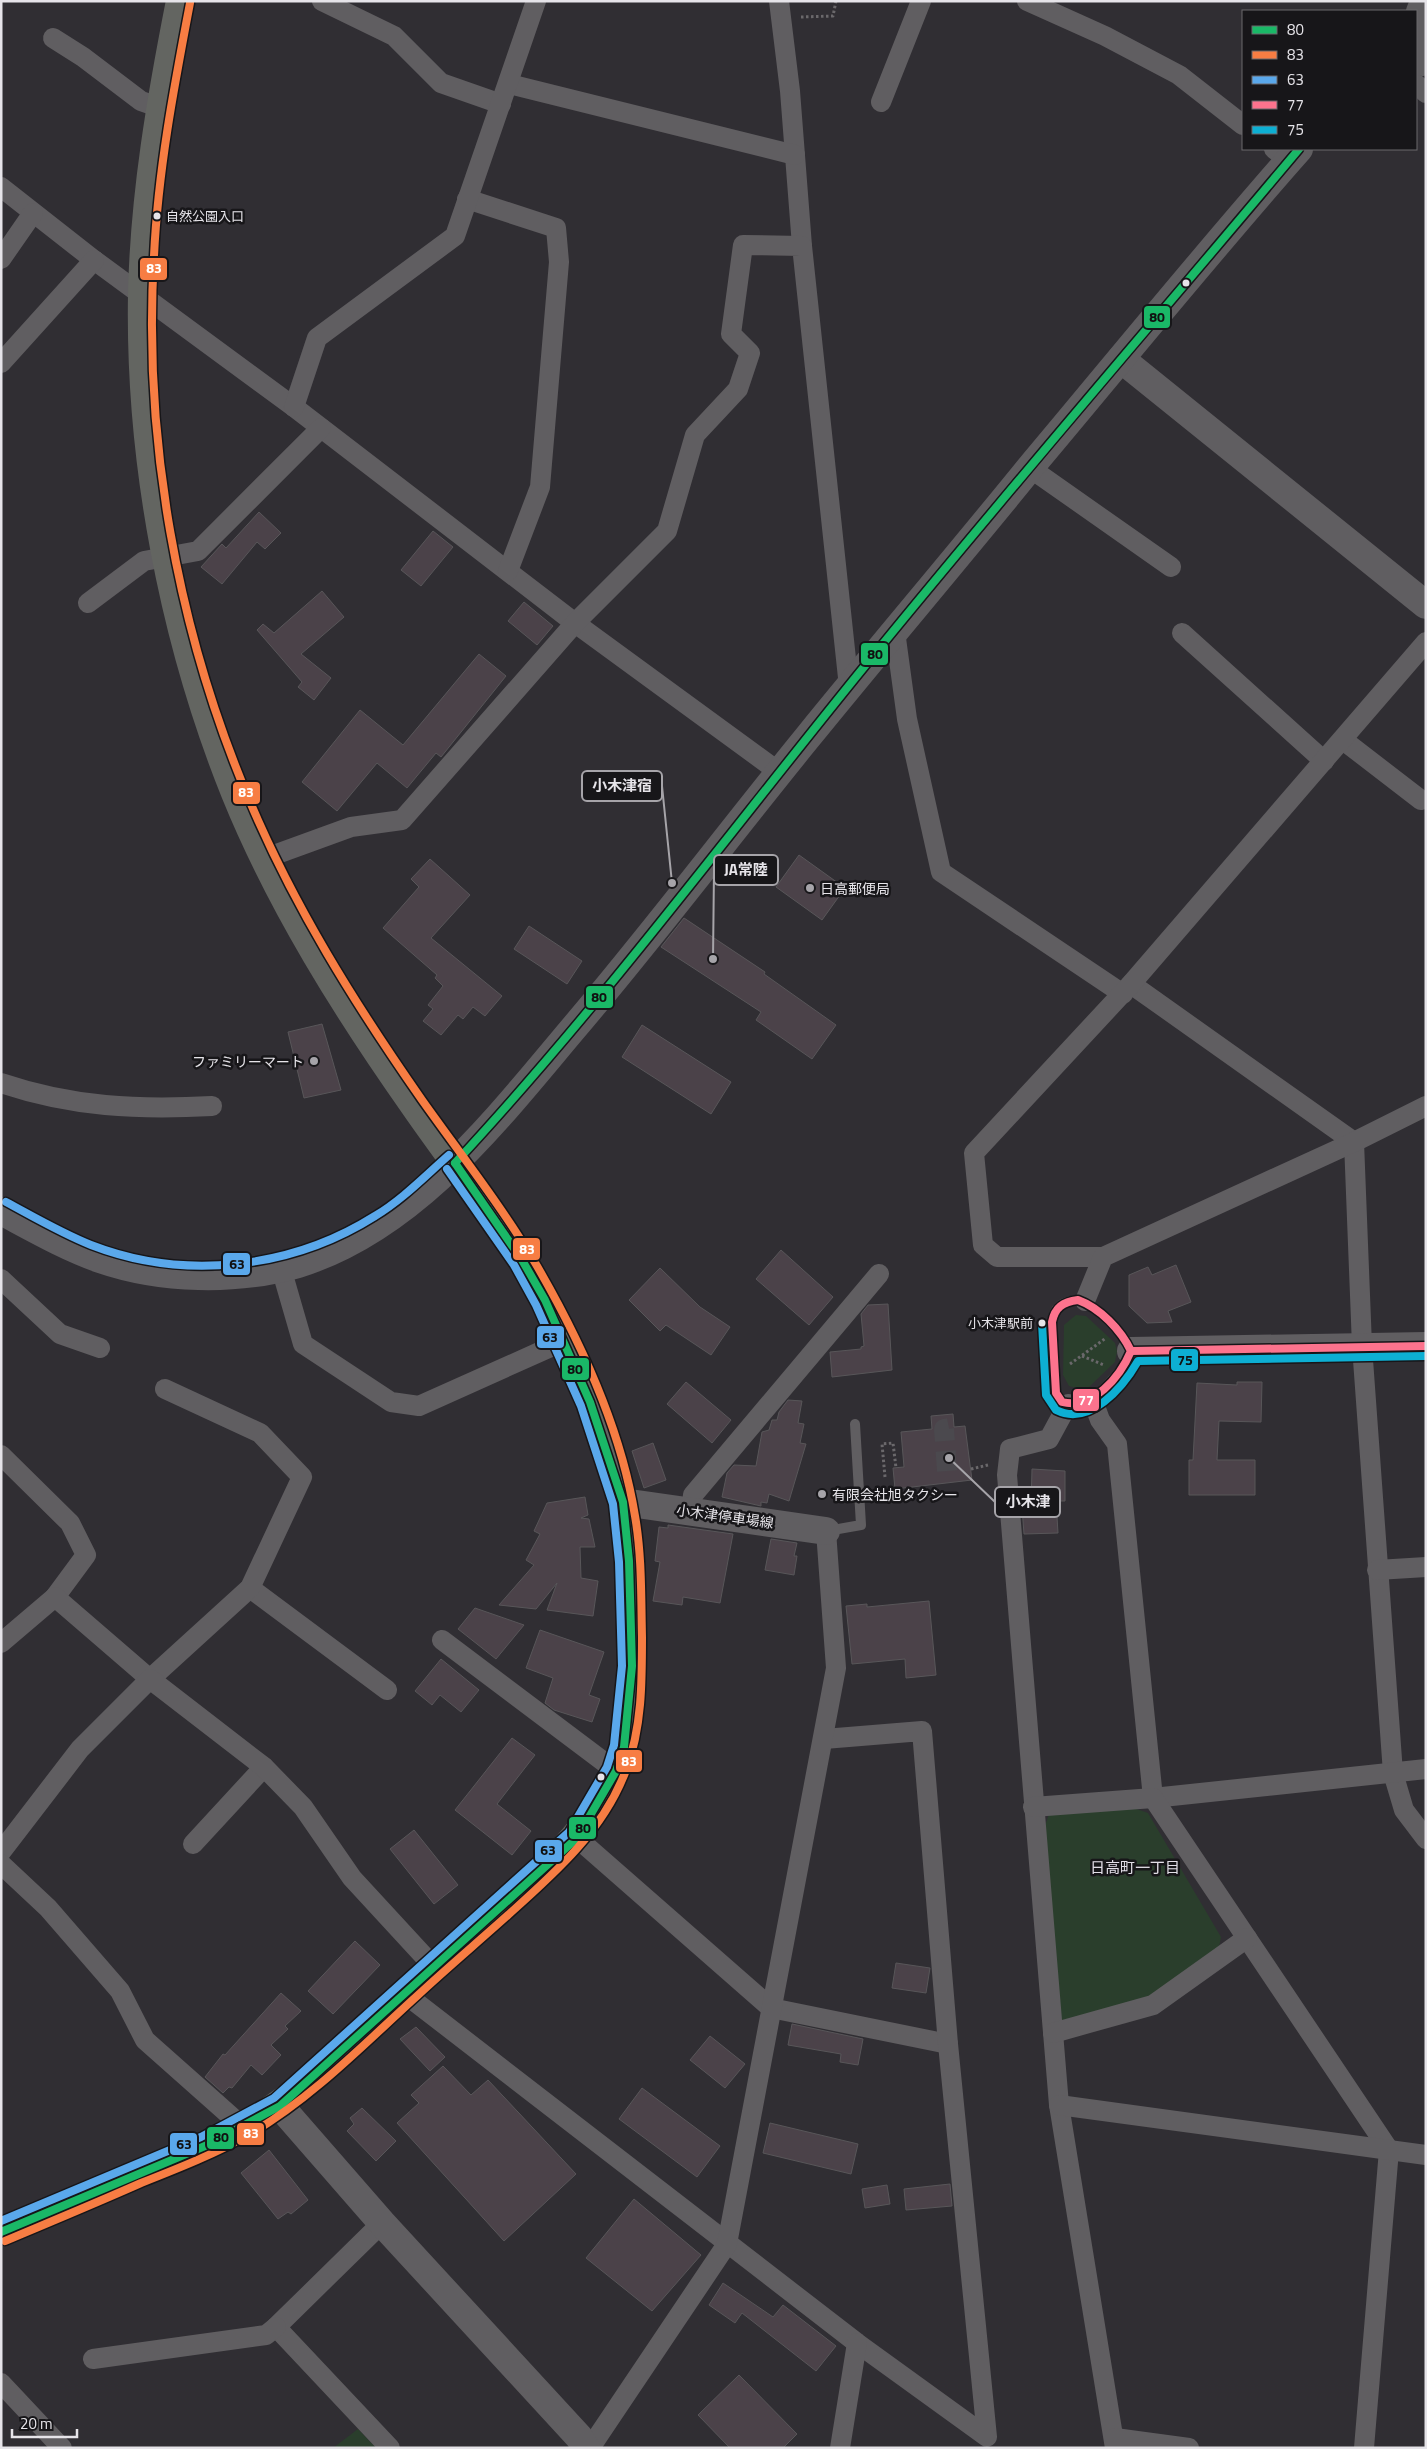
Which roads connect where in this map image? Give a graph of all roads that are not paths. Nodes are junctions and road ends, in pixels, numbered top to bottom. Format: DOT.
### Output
graph roads {
  1 [pos="180,1"];
  2 [pos="322,1"];
  3 [pos="536,1"];
  4 [pos="779,1"];
  5 [pos="921,1"];
  6 [pos="1027,1"];
  7 [pos="1425,1"];
  8 [pos="52,38"];
  9 [pos="1420,68"];
  10 [pos="509,84"];
  11 [pos="1426,93"];
  12 [pos="881,102"];
  13 [pos="501,104"];
  14 [pos="161,108"];
  15 [pos="1242,124"];
  16 [pos="1287,153"];
  17 [pos="795,155"];
  18 [pos="1,187"];
  19 [pos="467,199"];
  20 [pos="34,213"];
  21 [pos="802,246"];
  22 [pos="1,259"];
  23 [pos="94,260"];
  24 [pos="142,296"];
  25 [pos="1121,359"];
  26 [pos="1,363"];
  27 [pos="294,407"];
  28 [pos="321,428"];
  29 [pos="1030,468"];
  30 [pos="166,555"];
  31 [pos="1171,567"];
  32 [pos="508,571"];
  33 [pos="88,603"];
  34 [pos="1426,605"];
  35 [pos="575,624"];
  36 [pos="896,631"];
  37 [pos="1182,632"];
  38 [pos="1426,642"];
  39 [pos="848,687"];
  40 [pos="1342,740"];
  41 [pos="1324,761"];
  42 [pos="779,772"];
  43 [pos="1422,800"];
  44 [pos="264,859"];
  45 [pos="1127,989"];
  46 [pos="1,1083"];
  47 [pos="212,1106"];
  48 [pos="1426,1106"];
  49 [pos="1354,1142"];
  50 [pos="455,1163"];
  51 [pos="1,1211"];
  52 [pos="1104,1257"];
  53 [pos="281,1268"];
  54 [pos="879,1274"];
  55 [pos="1,1279"];
  56 [pos="1085,1301"];
  57 [pos="564,1341"];
  58 [pos="1362,1346"];
  59 [pos="1426,1346"];
  60 [pos="100,1348"];
  61 [pos="1122,1351"];
  62 [pos="165,1389"];
  63 [pos="1092,1398"];
  64 [pos="1068,1404"];
  65 [pos="855,1424"];
  66 [pos="1,1455"];
  67 [pos="623,1502"];
  68 [pos="691,1511"];
  69 [pos="826,1531"];
  70 [pos="1426,1567"];
  71 [pos="1377,1570"];
  72 [pos="250,1588"];
  73 [pos="55,1597"];
  74 [pos="442,1640"];
  75 [pos="1,1643"];
  76 [pos="150,1679"];
  77 [pos="387,1690"];
  78 [pos="824,1739"];
  79 [pos="264,1768"];
  80 [pos="1426,1770"];
  81 [pos="616,1771"];
  82 [pos="1393,1773"];
  83 [pos="1153,1798"];
  84 [pos="1033,1807"];
  85 [pos="576,1838"];
  86 [pos="1426,1839"];
  87 [pos="193,1844"];
  88 [pos="1,1852"];
  89 [pos="1,1864"];
  90 [pos="1247,1938"];
  91 [pos="434,1967"];
  92 [pos="405,1994"];
  93 [pos="771,2008"];
  94 [pos="1052,2033"];
  95 [pos="948,2044"];
  96 [pos="1058,2105"];
  97 [pos="280,2106"];
  98 [pos="243,2127"];
  99 [pos="1389,2150"];
  100 [pos="1426,2155"];
  101 [pos="382,2223"];
  102 [pos="1,2232"];
  103 [pos="727,2244"];
  104 [pos="276,2327"];
  105 [pos="857,2343"];
  106 [pos="93,2359"];
  107 [pos="1,2383"];
  108 [pos="988,2442"];
  109 [pos="1115,2443"];
  110 [pos="580,2445"];
  111 [pos="62,2448"];
  112 [pos="390,2448"];
  113 [pos="840,2448"];
  114 [pos="1189,2448"];
  115 [pos="1364,2448"];
  1 -- 14 [label="main road"];
  2 -- 13 [label="street"];
  3 -- 10 [label="street"];
  4 -- 17 [label="street"];
  5 -- 12 [label="street"];
  6 -- 15 [label="street"];
  7 -- 9 [label="street"];
  8 -- 14 [label="street"];
  9 -- 11 [label="street"];
  10 -- 13 [label="street"];
  10 -- 17 [label="street"];
  13 -- 19 [label="street"];
  14 -- 24 [label="main road"];
  16 -- 25 [label="street"];
  17 -- 21 [label="street"];
  18 -- 20 [label="street"];
  19 -- 27 [label="street"];
  19 -- 32 [label="street"];
  20 -- 22 [label="street"];
  20 -- 23 [label="street"];
  21 -- 35 [label="street"];
  21 -- 39 [label="street"];
  23 -- 24 [label="street"];
  23 -- 26 [label="street"];
  24 -- 27 [label="street"];
  24 -- 30 [label="main road"];
  25 -- 29 [label="street"];
  25 -- 34 [label="street"];
  27 -- 28 [label="street"];
  28 -- 30 [label="street"];
  28 -- 32 [label="street"];
  29 -- 31 [label="street"];
  29 -- 36 [label="street"];
  30 -- 33 [label="street"];
  30 -- 44 [label="main road"];
  32 -- 35 [label="street"];
  35 -- 42 [label="street"];
  35 -- 44 [label="street"];
  36 -- 39 [label="street"];
  36 -- 45 [label="street"];
  37 -- 41 [label="street"];
  38 -- 40 [label="street"];
  39 -- 42 [label="street"];
  40 -- 41 [label="street"];
  40 -- 43 [label="street"];
  41 -- 45 [label="street"];
  42 -- 50 [label="street"];
  44 -- 50 [label="main road"];
  45 -- 49 [label="street"];
  45 -- 52 [label="street"];
  46 -- 47 [label="street"];
  48 -- 49 [label="street"];
  49 -- 52 [label="street"];
  49 -- 58 [label="street"];
  50 -- 53 [label="street"];
  50 -- 57 [label="main road"];
  51 -- 53 [label="street"];
  52 -- 56 [label="street"];
  53 -- 57 [label="street"];
  54 -- 68 [label="street"];
  55 -- 60 [label="street"];
  56 -- 61 [label="lane"];
  56 -- 64 [label="lane"];
  57 -- 67 [label="main road"];
  58 -- 59 [label="street"];
  58 -- 61 [label="street"];
  58 -- 71 [label="street"];
  61 -- 63 [label="lane"];
  62 -- 72 [label="street"];
  63 -- 64 [label="lane"];
  63 -- 83 [label="street"];
  64 -- 84 [label="street"];
  65 -- 69 [label="lane"];
  66 -- 73 [label="street"];
  67 -- 68 [label="street, 小木津停車場線"];
  67 -- 81 [label="main road"];
  68 -- 69 [label="street, 小木津停車場線"];
  69 -- 78 [label="street"];
  70 -- 71 [label="street"];
  71 -- 82 [label="street"];
  72 -- 76 [label="street"];
  72 -- 77 [label="street"];
  73 -- 75 [label="street"];
  73 -- 76 [label="street"];
  74 -- 81 [label="street"];
  76 -- 79 [label="street"];
  76 -- 88 [label="street"];
  78 -- 93 [label="street"];
  78 -- 95 [label="street"];
  79 -- 87 [label="street"];
  79 -- 91 [label="street"];
  80 -- 82 [label="street"];
  81 -- 85 [label="main road"];
  82 -- 83 [label="street"];
  82 -- 86 [label="street"];
  83 -- 84 [label="street"];
  83 -- 90 [label="street"];
  84 -- 94 [label="street"];
  85 -- 91 [label="main road"];
  85 -- 93 [label="street"];
  89 -- 98 [label="street"];
  90 -- 94 [label="street"];
  90 -- 99 [label="street"];
  91 -- 92 [label="main road"];
  92 -- 97 [label="main road"];
  92 -- 103 [label="street"];
  93 -- 95 [label="street"];
  93 -- 103 [label="street"];
  94 -- 96 [label="street"];
  95 -- 108 [label="street"];
  96 -- 99 [label="street"];
  96 -- 109 [label="street"];
  97 -- 98 [label="main road"];
  97 -- 101 [label="street"];
  98 -- 102 [label="main road"];
  99 -- 100 [label="street"];
  99 -- 115 [label="street"];
  101 -- 104 [label="street"];
  101 -- 110 [label="street"];
  103 -- 105 [label="street"];
  103 -- 110 [label="street"];
  104 -- 106 [label="street"];
  104 -- 112 [label="street"];
  105 -- 108 [label="street"];
  105 -- 113 [label="street"];
  107 -- 111 [label="street"];
  109 -- 114 [label="street"];
}
